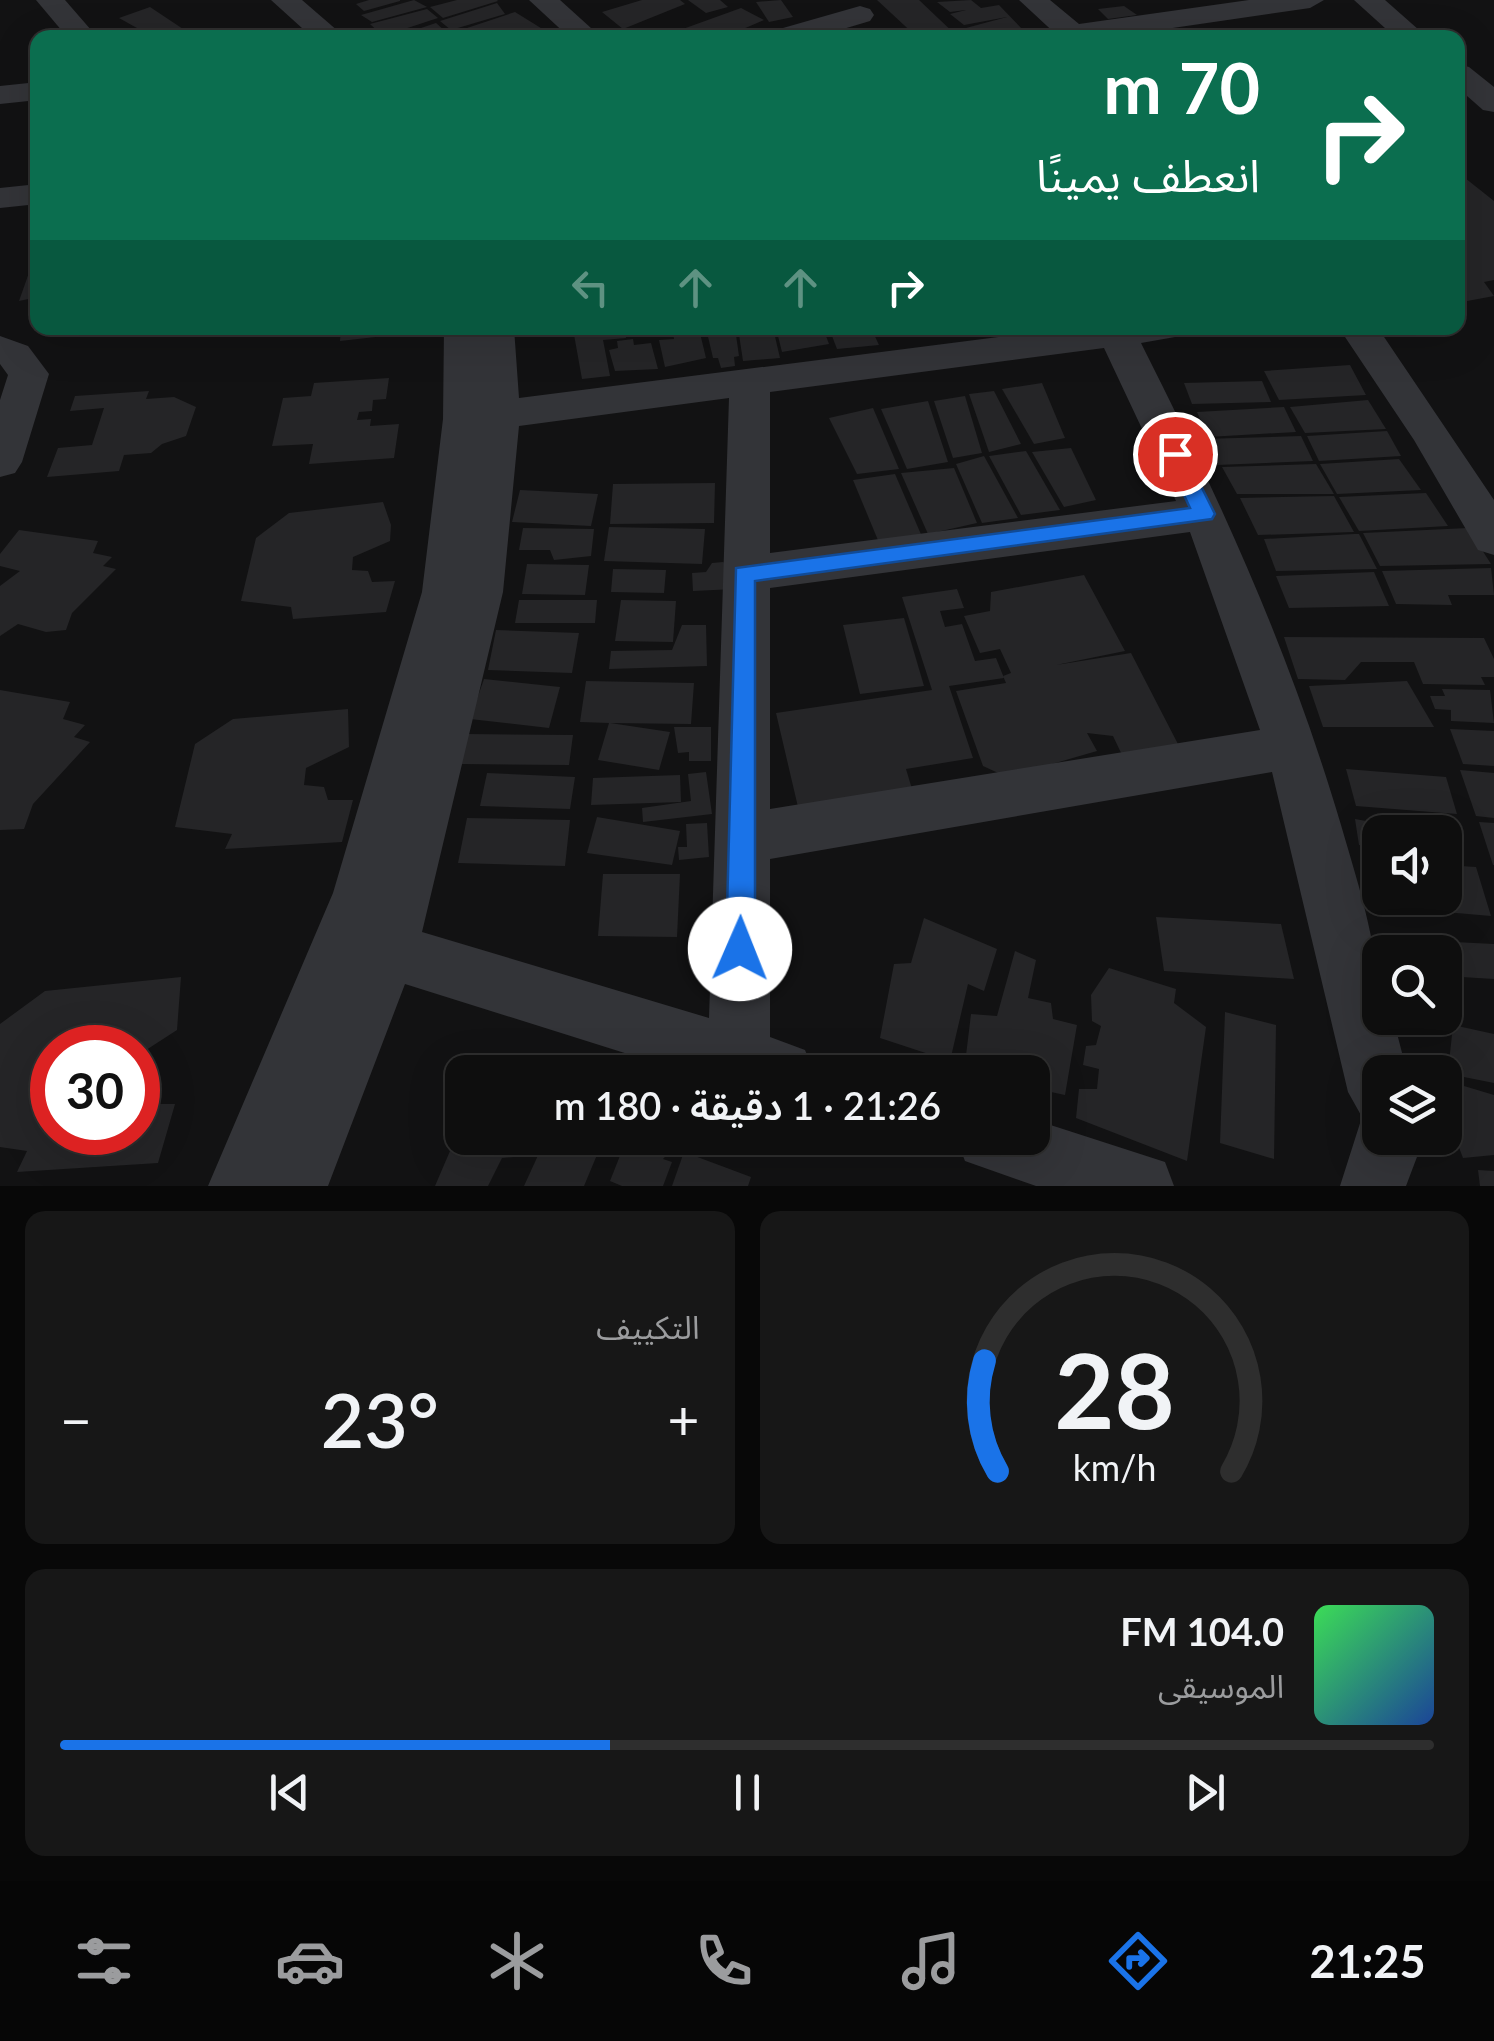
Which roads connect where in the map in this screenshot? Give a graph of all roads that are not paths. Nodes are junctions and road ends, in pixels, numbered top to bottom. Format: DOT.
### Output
graph roads {
  1 [pos="50,0"];
  2 [pos="285,0"];
  3 [pos="318,0"];
  4 [pos="1032,0"];
  5 [pos="1058,0"];
  6 [pos="1310,0"];
  7 [pos="1368,0"];
  8 [pos="554,2"];
  9 [pos="852,7"];
  10 [pos="77,30"];
  11 [pos="338,30"];
  12 [pos="342,30"];
  13 [pos="580,30"];
  14 [pos="798,30"];
  15 [pos="877,30"];
  16 [pos="1081,30"];
  17 [pos="1084,30"];
  18 [pos="1113,30"];
  19 [pos="1404,30"];
  20 [pos="1465,79"];
  21 [pos="30,92"];
  22 [pos="0,95"];
  23 [pos="1494,103"];
  24 [pos="30,195"];
  25 [pos="0,198"];
  26 [pos="464,335"];
  27 [pos="494,335"];
  28 [pos="1102,335"];
  29 [pos="1141,335"];
  30 [pos="1363,335"];
  31 [pos="1394,335"];
  32 [pos="0,348"];
  33 [pos="750,382"];
  34 [pos="482,417"];
  35 [pos="0,462"];
  36 [pos="1494,482"];
  37 [pos="1204,514"];
  38 [pos="1494,538"];
  39 [pos="744,574"];
  40 [pos="1289,746"];
  41 [pos="742,839"];
  42 [pos="388,950"];
  43 [pos="726,1055"];
  44 [pos="760,1055"];
  45 [pos="1372,1055"];
  46 [pos="1042,1155"];
  47 [pos="1385,1155"];
  48 [pos="241,1186"];
  49 [pos="295,1186"];
  50 [pos="1141,1186"];
  51 [pos="1373,1186"];
  1 -- 10 [label="street"];
  2 -- 11 [label="street"];
  3 -- 12 [label="street"];
  4 -- 16 [label="street"];
  5 -- 17 [label="street"];
  6 -- 18 [label="street"];
  7 -- 19 [label="street"];
  8 -- 13 [label="street"];
  9 -- 14 [label="street"];
  9 -- 15 [label="street"];
  20 -- 23 [label="street"];
  21 -- 22 [label="street"];
  24 -- 25 [label="street"];
  26 -- 34 [label="street"];
  27 -- 34 [label="street"];
  28 -- 33 [label="street"];
  29 -- 37 [label="street"];
  30 -- 38 [label="street"];
  31 -- 36 [label="street"];
  32 -- 35 [label="street"];
  33 -- 34 [label="street"];
  33 -- 39 [label="street"];
  34 -- 42 [label="street"];
  34 -- 48 [label="street"];
  37 -- 39 [label="street"];
  37 -- 40 [label="street"];
  39 -- 41 [label="street"];
  40 -- 41 [label="street"];
  40 -- 45 [label="street"];
  41 -- 44 [label="street"];
  42 -- 43 [label="street"];
  42 -- 49 [label="street"];
  46 -- 50 [label="street"];
  47 -- 51 [label="street"];
}
